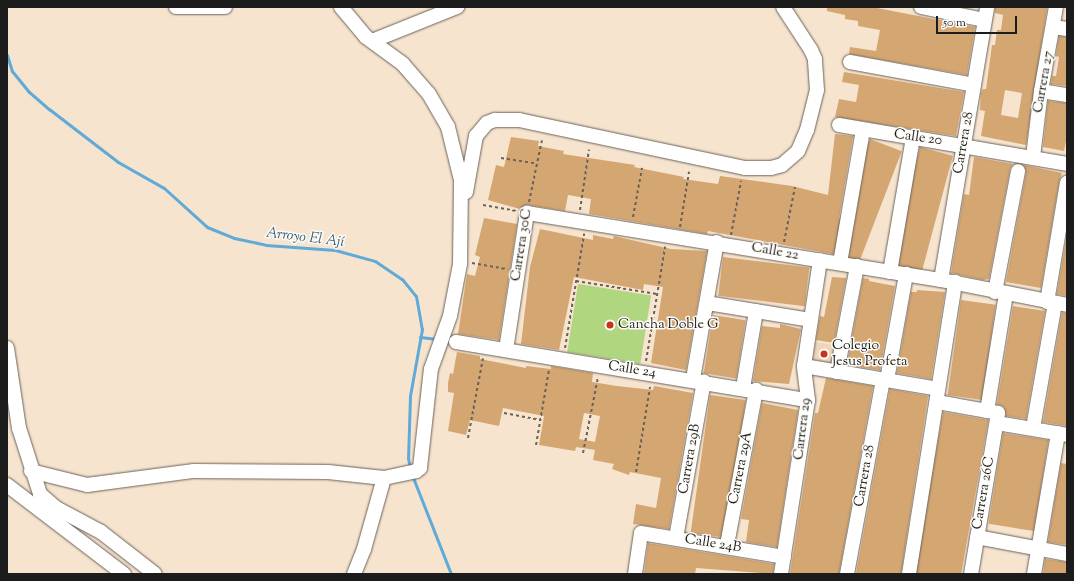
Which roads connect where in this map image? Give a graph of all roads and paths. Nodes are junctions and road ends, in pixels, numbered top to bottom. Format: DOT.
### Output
graph roads {
  1 [pos="176,7"];
  2 [pos="225,7"];
  3 [pos="341,7"];
  4 [pos="457,7"];
  5 [pos="783,7"];
  6 [pos="921,7"];
  7 [pos="1056,7"];
  8 [pos="986,14"];
  9 [pos="1060,28"];
  10 [pos="372,40"];
  11 [pos="850,62"];
  12 [pos="974,85"];
  13 [pos="1041,91"];
  14 [pos="1067,95"];
  15 [pos="839,125"];
  16 [pos="863,130"];
  17 [pos="913,138"];
  18 [pos="542,140"];
  19 [pos="963,145"];
  20 [pos="589,150"];
  21 [pos="1033,157"];
  22 [pos="501,158"];
  23 [pos="537,164"];
  24 [pos="1067,164"];
  25 [pos="642,168"];
  26 [pos="1018,171"];
  27 [pos="689,172"];
  28 [pos="741,181"];
  29 [pos="1067,183"];
  30 [pos="795,187"];
  31 [pos="483,205"];
  32 [pos="527,213"];
  33 [pos="462,216"];
  34 [pos="582,222"];
  35 [pos="630,228"];
  36 [pos="673,235"];
  37 [pos="723,243"];
  38 [pos="782,253"];
  39 [pos="820,260"];
  40 [pos="468,262"];
  41 [pos="840,263"];
  42 [pos="857,266"];
  43 [pos="518,271"];
  44 [pos="890,272"];
  45 [pos="906,274"];
  46 [pos="940,280"];
  47 [pos="576,281"];
  48 [pos="955,282"];
  49 [pos="1000,293"];
  50 [pos="657,294"];
  51 [pos="707,303"];
  52 [pos="1056,303"];
  53 [pos="756,311"];
  54 [pos="811,320"];
  55 [pos="456,342"];
  56 [pos="485,347"];
  57 [pos="7,348"];
  58 [pos="506,350"];
  59 [pos="557,358"];
  60 [pos="600,365"];
  61 [pos="804,366"];
  62 [pos="648,372"];
  63 [pos="837,372"];
  64 [pos="885,379"];
  65 [pos="698,380"];
  66 [pos="749,389"];
  67 [pos="937,395"];
  68 [pos="808,400"];
  69 [pos="504,413"];
  70 [pos="994,415"];
  71 [pos="540,420"];
  72 [pos="1033,428"];
  73 [pos="1063,434"];
  74 [pos="468,438"];
  75 [pos="536,445"];
  76 [pos="583,453"];
  77 [pos="31,471"];
  78 [pos="636,472"];
  79 [pos="391,477"];
  80 [pos="7,485"];
  81 [pos="977,537"];
  82 [pos="676,538"];
  83 [pos="727,545"];
  84 [pos="1038,549"];
  85 [pos="1067,554"];
  86 [pos="784,556"];
  87 [pos="124,574"];
  88 [pos="154,574"];
  89 [pos="354,574"];
  90 [pos="635,574"];
  91 [pos="781,574"];
  92 [pos="847,574"];
  93 [pos="909,574"];
  94 [pos="971,574"];
  95 [pos="1034,574"];
  1 -- 2 [label="street"];
  3 -- 10 [label="street"];
  4 -- 10 [label="street"];
  5 -- 33 [label="street"];
  6 -- 8 [label="street"];
  7 -- 9 [label="street, Carrera 27"];
  8 -- 12 [label="street, Carrera 28"];
  9 -- 13 [label="street, Carrera 27"];
  10 -- 33 [label="street"];
  11 -- 12 [label="street"];
  12 -- 19 [label="street, Carrera 28"];
  13 -- 14 [label="street"];
  13 -- 21 [label="street, Carrera 27"];
  15 -- 16 [label="street, Calle 20"];
  16 -- 17 [label="street, Calle 20"];
  16 -- 41 [label="street"];
  17 -- 19 [label="street, Calle 20"];
  17 -- 44 [label="street"];
  18 -- 23 [label="path, Carrera 30C"];
  19 -- 21 [label="street, Calle 20"];
  19 -- 46 [label="street, Carrera 28"];
  20 -- 34 [label="path"];
  21 -- 24 [label="street, Calle 20"];
  22 -- 23 [label="path"];
  23 -- 32 [label="path, Carrera 30C"];
  25 -- 35 [label="path"];
  26 -- 49 [label="street, Carrera 26C"];
  27 -- 36 [label="path"];
  28 -- 37 [label="path"];
  29 -- 52 [label="street"];
  30 -- 38 [label="path"];
  31 -- 32 [label="path"];
  32 -- 34 [label="street, Calle 22"];
  32 -- 43 [label="street, Carrera 30C"];
  33 -- 79 [label="street"];
  34 -- 35 [label="street, Calle 22"];
  34 -- 47 [label="path"];
  35 -- 36 [label="street, Calle 22"];
  36 -- 37 [label="street, Calle 22"];
  36 -- 50 [label="path"];
  37 -- 38 [label="street, Calle 22"];
  37 -- 51 [label="street, Carrera 29B"];
  38 -- 39 [label="street, Calle 22"];
  39 -- 41 [label="street, Calle 22"];
  39 -- 54 [label="street, Carrera 29"];
  40 -- 43 [label="path"];
  41 -- 42 [label="street, Calle 22"];
  42 -- 44 [label="street, Calle 22"];
  42 -- 63 [label="street"];
  43 -- 58 [label="street, Carrera 30C"];
  44 -- 45 [label="street, Calle 22"];
  45 -- 46 [label="street, Calle 22"];
  45 -- 64 [label="street, Carrera 28"];
  46 -- 48 [label="street, Calle 22"];
  47 -- 50 [label="path"];
  47 -- 59 [label="path"];
  48 -- 49 [label="street, Calle 22"];
  48 -- 67 [label="street"];
  49 -- 52 [label="street, Calle 22"];
  49 -- 70 [label="street, Carrera 26C"];
  50 -- 62 [label="path"];
  51 -- 53 [label="street"];
  51 -- 65 [label="street, Carrera 29B"];
  52 -- 72 [label="street"];
  53 -- 54 [label="street"];
  53 -- 66 [label="street, Carrera 29A"];
  54 -- 61 [label="street, Carrera 29"];
  55 -- 56 [label="street, Calle 24"];
  56 -- 58 [label="street, Calle 24"];
  56 -- 74 [label="path"];
  57 -- 77 [label="street"];
  58 -- 59 [label="street, Calle 24"];
  59 -- 60 [label="street, Calle 24"];
  59 -- 71 [label="path"];
  60 -- 62 [label="street, Calle 24"];
  60 -- 76 [label="path"];
  61 -- 63 [label="street"];
  61 -- 68 [label="street, Carrera 29"];
  62 -- 65 [label="street, Calle 24"];
  62 -- 78 [label="path"];
  63 -- 64 [label="street"];
  64 -- 67 [label="street"];
  64 -- 92 [label="street, Carrera 28"];
  65 -- 66 [label="street, Calle 24"];
  65 -- 82 [label="street, Carrera 29B"];
  66 -- 68 [label="street, Calle 24"];
  66 -- 83 [label="street, Carrera 29A"];
  67 -- 70 [label="street"];
  67 -- 93 [label="street"];
  68 -- 86 [label="street, Carrera 29"];
  69 -- 71 [label="path"];
  70 -- 72 [label="street"];
  70 -- 81 [label="street, Carrera 26C"];
  71 -- 75 [label="path"];
  72 -- 73 [label="street"];
  73 -- 84 [label="street"];
  77 -- 79 [label="street"];
  77 -- 88 [label="street"];
  79 -- 89 [label="street"];
  80 -- 87 [label="street"];
  81 -- 84 [label="street"];
  81 -- 94 [label="street, Carrera 26C"];
  82 -- 83 [label="street, Calle 24B"];
  82 -- 90 [label="street, Calle 24B"];
  83 -- 86 [label="street, Calle 24B"];
  84 -- 85 [label="street"];
  84 -- 95 [label="street"];
  86 -- 91 [label="street, Carrera 29"];
}
